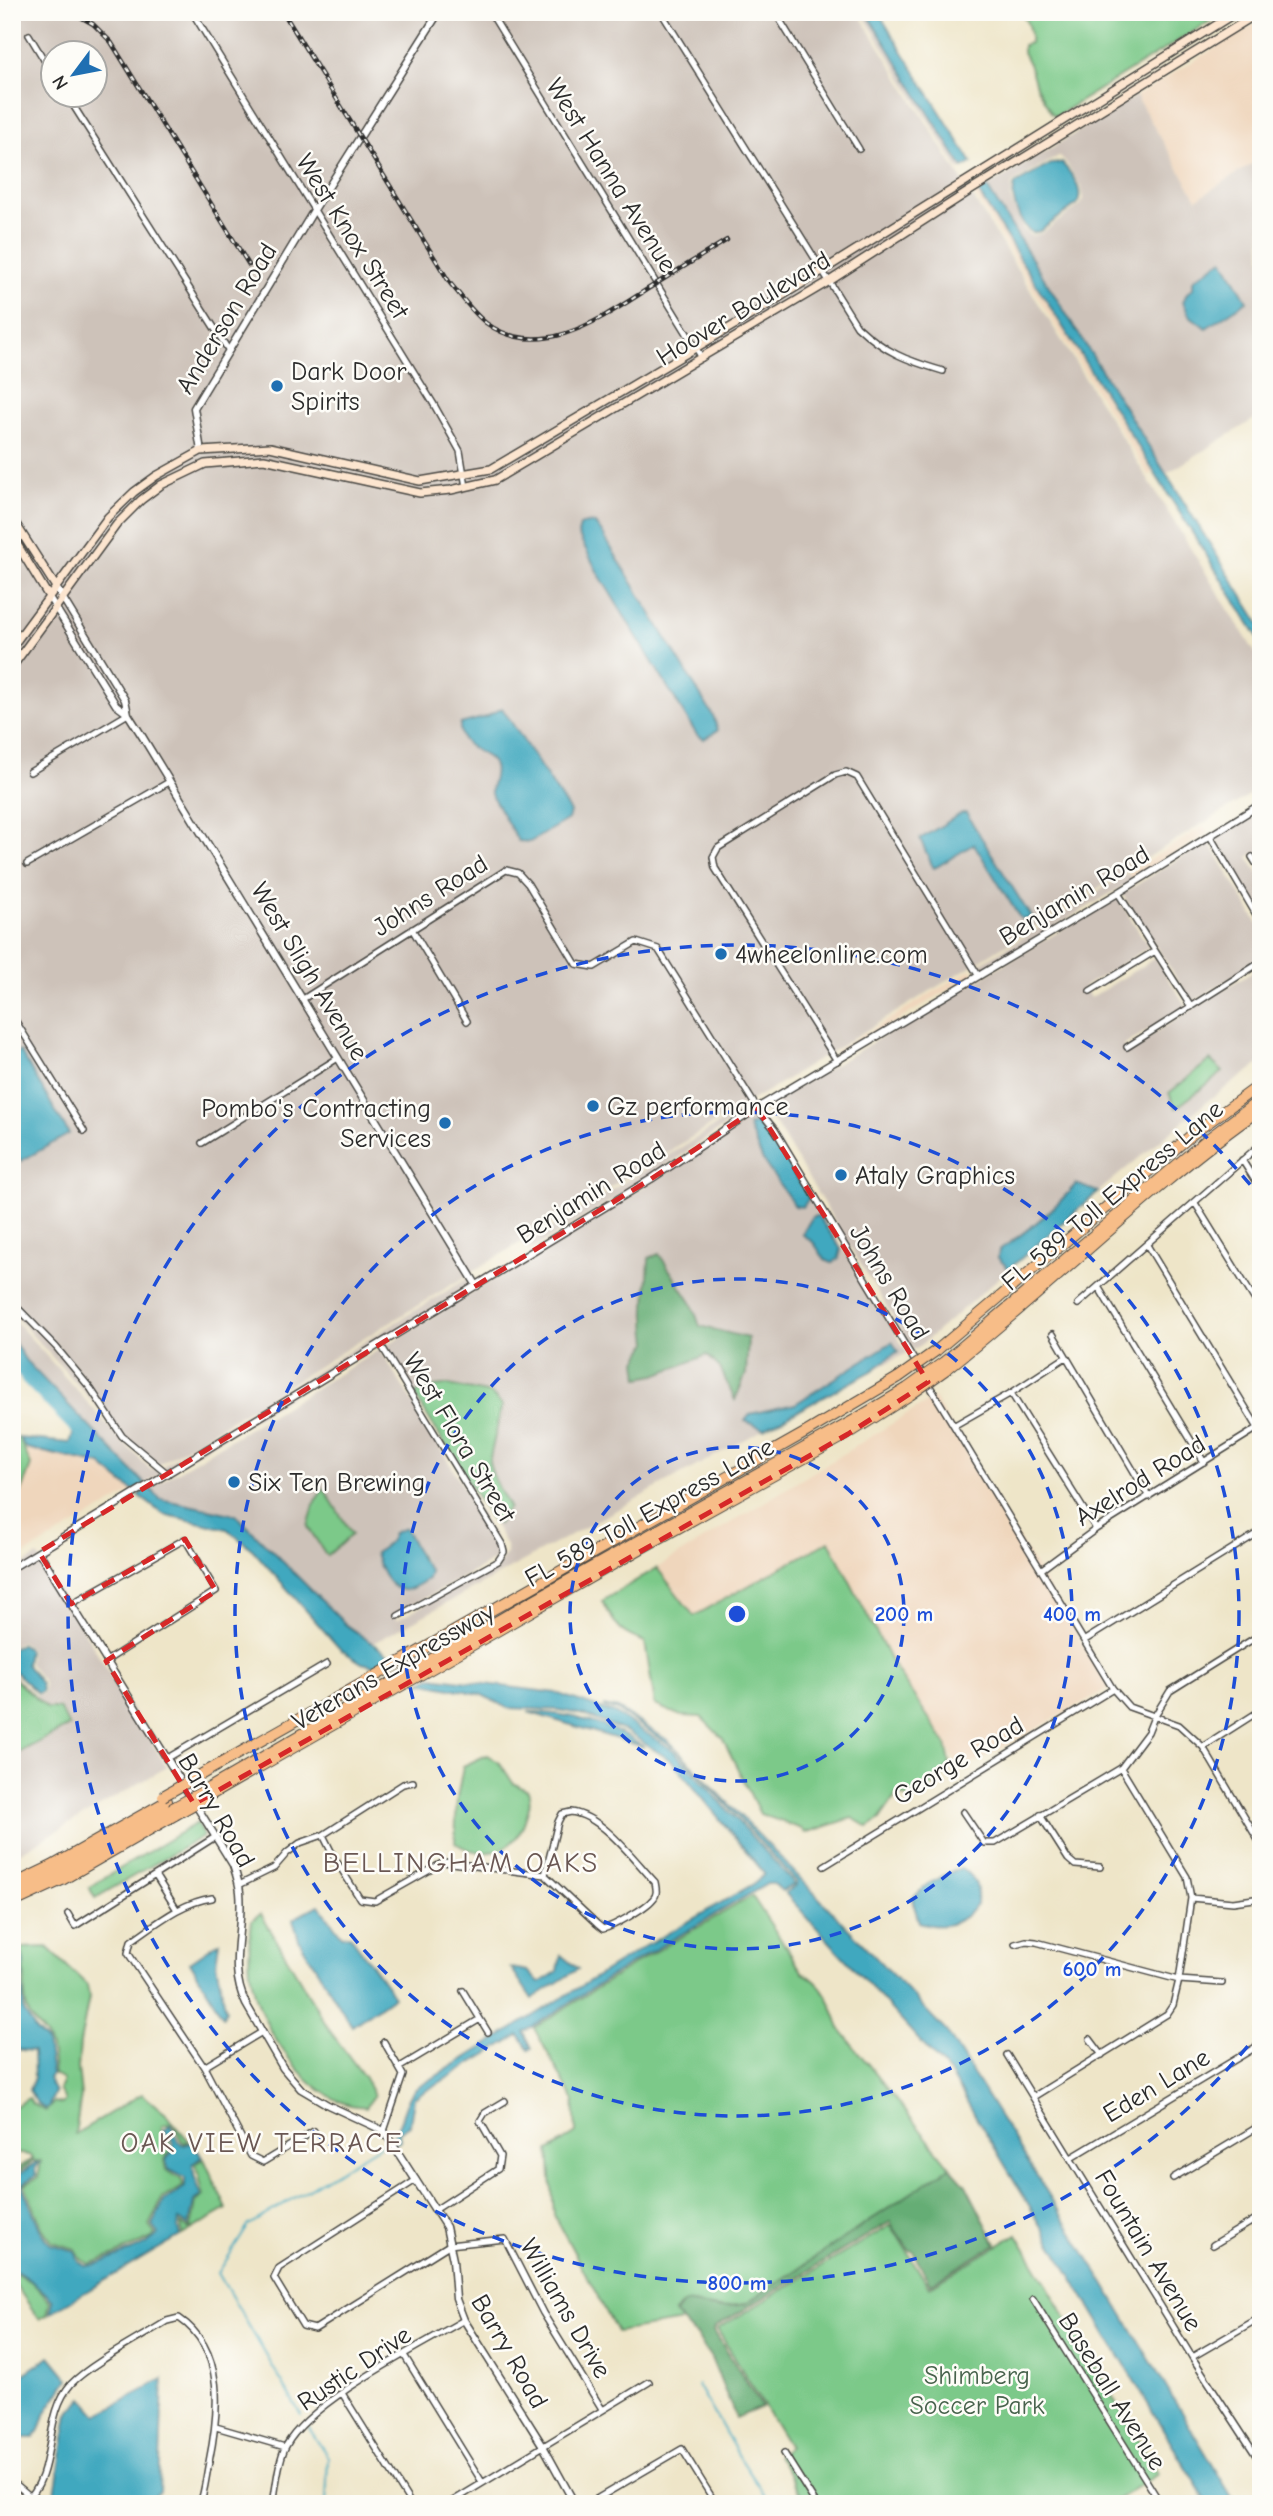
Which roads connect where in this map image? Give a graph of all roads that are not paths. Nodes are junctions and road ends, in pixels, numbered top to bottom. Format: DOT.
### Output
graph roads {
  1 [pos="192,12"];
  2 [pos="439,12"];
  3 [pos="490,12"];
  4 [pos="661,12"];
  5 [pos="775,12"];
  6 [pos="1237,12"];
  7 [pos="1260,12"];
  8 [pos="29,35"];
  9 [pos="38,50"];
  10 [pos="75,108"];
  11 [pos="859,149"];
  12 [pos="314,210"];
  13 [pos="821,270"];
  14 [pos="828,282"];
  15 [pos="696,347"];
  16 [pos="229,351"];
  17 [pos="702,358"];
  18 [pos="943,371"];
  19 [pos="201,451"];
  20 [pos="465,475"];
  21 [pos="466,487"];
  22 [pos="12,518"];
  23 [pos="12,536"];
  24 [pos="56,587"];
  25 [pos="49,597"];
  26 [pos="63,599"];
  27 [pos="56,609"];
  28 [pos="12,647"];
  29 [pos="12,667"];
  30 [pos="128,714"];
  31 [pos="30,772"];
  32 [pos="169,782"];
  33 [pos="1261,804"];
  34 [pos="1210,836"];
  35 [pos="1252,857"];
  36 [pos="27,864"];
  37 [pos="1261,871"];
  38 [pos="1118,893"];
  39 [pos="1261,922"];
  40 [pos="412,929"];
  41 [pos="1155,951"];
  42 [pos="1261,962"];
  43 [pos="978,975"];
  44 [pos="1090,991"];
  45 [pos="303,999"];
  46 [pos="1191,1007"];
  47 [pos="12,1015"];
  48 [pos="467,1021"];
  49 [pos="1127,1047"];
  50 [pos="338,1058"];
  51 [pos="837,1061"];
  52 [pos="1261,1084"];
  53 [pos="1261,1099"];
  54 [pos="757,1108"];
  55 [pos="1261,1109"];
  56 [pos="84,1130"];
  57 [pos="202,1143"];
  58 [pos="1261,1144"];
  59 [pos="1242,1160"];
  60 [pos="1261,1190"];
  61 [pos="1195,1203"];
  62 [pos="1147,1245"];
  63 [pos="477,1286"];
  64 [pos="1098,1288"];
  65 [pos="12,1302"];
  66 [pos="1078,1304"];
  67 [pos="1261,1310"];
  68 [pos="1053,1334"];
  69 [pos="381,1345"];
  70 [pos="1066,1357"];
  71 [pos="946,1365"];
  72 [pos="1011,1393"];
  73 [pos="955,1425"];
  74 [pos="1259,1427"];
  75 [pos="1204,1462"];
  76 [pos="168,1474"];
  77 [pos="1149,1497"];
  78 [pos="1096,1529"];
  79 [pos="1261,1531"];
  80 [pos="39,1552"];
  81 [pos="12,1568"];
  82 [pos="1042,1569"];
  83 [pos="71,1604"];
  84 [pos="398,1616"];
  85 [pos="1261,1634"];
  86 [pos="1085,1640"];
  87 [pos="106,1661"];
  88 [pos="327,1664"];
  89 [pos="1113,1689"];
  90 [pos="1261,1710"];
  91 [pos="1154,1717"];
  92 [pos="1203,1747"];
  93 [pos="166,1759"];
  94 [pos="1121,1768"];
  95 [pos="413,1782"];
  96 [pos="208,1783"];
  97 [pos="169,1805"];
  98 [pos="963,1812"];
  99 [pos="1040,1815"];
  100 [pos="323,1835"];
  101 [pos="215,1836"];
  102 [pos="1261,1845"];
  103 [pos="824,1866"];
  104 [pos="1100,1867"];
  105 [pos="155,1875"];
  106 [pos="545,1875"];
  107 [pos="12,1878"];
  108 [pos="12,1885"];
  109 [pos="239,1885"];
  110 [pos="12,1895"];
  111 [pos="212,1898"];
  112 [pos="1191,1898"];
  113 [pos="1261,1898"];
  114 [pos="12,1903"];
  115 [pos="177,1910"];
  116 [pos="68,1914"];
  117 [pos="1015,1944"];
  118 [pos="1180,1980"];
  119 [pos="1222,1983"];
  120 [pos="463,1991"];
  121 [pos="480,2019"];
  122 [pos="262,2032"];
  123 [pos="488,2032"];
  124 [pos="1090,2039"];
  125 [pos="384,2042"];
  126 [pos="1261,2044"];
  127 [pos="1007,2055"];
  128 [pos="1102,2055"];
  129 [pos="204,2067"];
  130 [pos="400,2067"];
  131 [pos="1033,2098"];
  132 [pos="505,2101"];
  133 [pos="1261,2125"];
  134 [pos="314,2131"];
  135 [pos="384,2131"];
  136 [pos="1071,2158"];
  137 [pos="1173,2178"];
  138 [pos="416,2180"];
  139 [pos="435,2210"];
  140 [pos="1261,2216"];
  141 [pos="449,2245"];
  142 [pos="1213,2245"];
  143 [pos="1033,2299"];
  144 [pos="1261,2317"];
  145 [pos="464,2320"];
  146 [pos="404,2355"];
  147 [pos="1192,2357"];
  148 [pos="649,2382"];
  149 [pos="342,2393"];
  150 [pos="602,2409"];
  151 [pos="216,2427"];
  152 [pos="543,2446"];
  153 [pos="285,2447"];
  154 [pos="784,2453"];
  155 [pos="1261,2463"];
  156 [pos="12,2481"];
  157 [pos="482,2482"];
  158 [pos="31,2497"];
  159 [pos="23,2504"];
  160 [pos="200,2504"];
  161 [pos="273,2504"];
  162 [pos="411,2504"];
  163 [pos="448,2504"];
  164 [pos="575,2504"];
  165 [pos="588,2504"];
  166 [pos="716,2504"];
  167 [pos="816,2504"];
  168 [pos="1161,2504"];
  1 -- 12 [label="street, West Knox Street"];
  2 -- 12 [label="street, Anderson Road"];
  3 -- 15 [label="street, West Hanna Avenue"];
  4 -- 13 [label="street"];
  5 -- 11 [label="street"];
  6 -- 13 [label="main road, Hoover Boulevard"];
  7 -- 14 [label="main road, Hoover Boulevard"];
  8 -- 9 [label="street"];
  10 -- 16 [label="street"];
  12 -- 16 [label="street, Anderson Road"];
  12 -- 20 [label="street, West Knox Street"];
  13 -- 14 [label="street"];
  13 -- 15 [label="main road, Hoover Boulevard"];
  14 -- 17 [label="main road, Hoover Boulevard"];
  14 -- 18 [label="street"];
  15 -- 17 [label="street, West Hanna Avenue"];
  15 -- 20 [label="main road, Hoover Boulevard"];
  16 -- 19 [label="street, Anderson Road"];
  17 -- 21 [label="main road, Hoover Boulevard"];
  19 -- 20 [label="main road, Hoover Boulevard"];
  19 -- 24 [label="main road"];
  20 -- 21 [label="street, West Knox Street"];
  21 -- 26 [label="main road, Hoover Boulevard"];
  22 -- 24 [label="main road, West Sligh Avenue"];
  23 -- 25 [label="main road, West Sligh Avenue"];
  24 -- 25 [label="main road"];
  24 -- 26 [label="street, West Sligh Avenue"];
  25 -- 27 [label="street, West Sligh Avenue"];
  25 -- 28 [label="main road"];
  26 -- 27 [label="main road"];
  26 -- 30 [label="street, West Sligh Avenue"];
  27 -- 29 [label="main road"];
  27 -- 30 [label="street, West Sligh Avenue"];
  30 -- 31 [label="street"];
  30 -- 32 [label="street, West Sligh Avenue"];
  32 -- 36 [label="street"];
  32 -- 45 [label="street, West Sligh Avenue"];
  33 -- 34 [label="street, Benjamin Road"];
  34 -- 38 [label="street, Benjamin Road"];
  34 -- 39 [label="street"];
  35 -- 37 [label="street"];
  38 -- 41 [label="street"];
  38 -- 43 [label="street, Benjamin Road"];
  40 -- 45 [label="street, Johns Road"];
  40 -- 48 [label="street"];
  40 -- 54 [label="street, Johns Road"];
  41 -- 44 [label="street"];
  41 -- 46 [label="street"];
  42 -- 46 [label="street"];
  43 -- 51 [label="street, Benjamin Road"];
  43 -- 51 [label="street"];
  45 -- 50 [label="street, West Sligh Avenue"];
  46 -- 49 [label="street"];
  47 -- 56 [label="street"];
  50 -- 57 [label="street"];
  50 -- 63 [label="street, West Sligh Avenue"];
  51 -- 54 [label="street, Benjamin Road"];
  52 -- 96 [label="highway, Veterans Expressway, bridge"];
  53 -- 71 [label="highway, FL 589 Toll Express Lane"];
  54 -- 63 [label="street, Benjamin Road"];
  54 -- 73 [label="street, Johns Road"];
  55 -- 71 [label="highway, Veterans Expressway"];
  58 -- 59 [label="street"];
  59 -- 60 [label="street"];
  59 -- 61 [label="street"];
  61 -- 62 [label="street"];
  61 -- 67 [label="street"];
  62 -- 64 [label="street"];
  62 -- 74 [label="street"];
  63 -- 69 [label="street, Benjamin Road"];
  64 -- 66 [label="street"];
  64 -- 75 [label="street"];
  65 -- 76 [label="street"];
  68 -- 70 [label="street"];
  69 -- 76 [label="street, Benjamin Road"];
  69 -- 84 [label="street, West Flora Street"];
  70 -- 72 [label="street"];
  70 -- 77 [label="street"];
  71 -- 96 [label="highway, Veterans Expressway, bridge"];
  72 -- 73 [label="street"];
  72 -- 78 [label="street"];
  73 -- 82 [label="street, Johns Road"];
  74 -- 75 [label="street, Axelrod Road"];
  75 -- 77 [label="street, Axelrod Road"];
  76 -- 80 [label="street, Benjamin Road"];
  77 -- 78 [label="street, Axelrod Road"];
  78 -- 82 [label="street, Axelrod Road"];
  79 -- 86 [label="street"];
  80 -- 81 [label="street, Benjamin Road"];
  80 -- 83 [label="street, Barry Road"];
  82 -- 86 [label="street, Johns Road"];
  83 -- 87 [label="street, Barry Road"];
  83 -- 87 [label="street"];
  85 -- 91 [label="street"];
  86 -- 89 [label="street, Johns Road"];
  87 -- 93 [label="street, Barry Road"];
  88 -- 93 [label="street"];
  89 -- 91 [label="street, Johns Road"];
  89 -- 103 [label="street, George Road"];
  90 -- 92 [label="street"];
  91 -- 92 [label="street, Johns Road"];
  91 -- 94 [label="street"];
  92 -- 102 [label="street, Johns Road"];
  93 -- 101 [label="street, Barry Road"];
  94 -- 99 [label="street"];
  94 -- 112 [label="street"];
  95 -- 100 [label="street"];
  96 -- 97 [label="highway, Veterans Expressway, bridge"];
  96 -- 97 [label="highway, Veterans Expressway, bridge"];
  97 -- 107 [label="highway, Veterans Expressway"];
  97 -- 108 [label="highway"];
  97 -- 110 [label="highway"];
  97 -- 114 [label="highway, Veterans Expressway"];
  98 -- 99 [label="street"];
  99 -- 104 [label="street"];
  100 -- 106 [label="street"];
  100 -- 109 [label="street"];
  101 -- 105 [label="street"];
  101 -- 109 [label="street, Barry Road"];
  105 -- 115 [label="street"];
  105 -- 116 [label="street"];
  106 -- 106 [label="street"];
  109 -- 122 [label="street, Barry Road"];
  111 -- 115 [label="street"];
  112 -- 113 [label="street"];
  112 -- 118 [label="street"];
  115 -- 129 [label="street"];
  117 -- 118 [label="street"];
  118 -- 119 [label="street"];
  118 -- 128 [label="street"];
  120 -- 121 [label="street"];
  121 -- 123 [label="street"];
  121 -- 130 [label="street"];
  122 -- 129 [label="street"];
  122 -- 135 [label="street, Barry Road"];
  124 -- 128 [label="street"];
  125 -- 130 [label="street"];
  126 -- 136 [label="street, Eden Lane"];
  127 -- 131 [label="street, Fountain Avenue"];
  128 -- 131 [label="street"];
  129 -- 134 [label="street"];
  130 -- 135 [label="street"];
  131 -- 136 [label="street, Fountain Avenue"];
  132 -- 139 [label="street"];
  133 -- 137 [label="street"];
  135 -- 138 [label="street, Barry Road"];
  136 -- 147 [label="street, Fountain Avenue"];
  138 -- 139 [label="street, Barry Road"];
  138 -- 141 [label="street"];
  139 -- 141 [label="street, Barry Road"];
  140 -- 142 [label="street"];
  141 -- 145 [label="street, Barry Road"];
  141 -- 150 [label="street, Williams Drive"];
  143 -- 168 [label="street, Baseball Avenue"];
  144 -- 147 [label="street"];
  145 -- 146 [label="street, Rustic Drive"];
  145 -- 152 [label="street, Barry Road"];
  146 -- 149 [label="street, Rustic Drive"];
  146 -- 157 [label="street"];
  147 -- 155 [label="street, Fountain Avenue"];
  148 -- 150 [label="street"];
  149 -- 153 [label="street, Rustic Drive"];
  149 -- 162 [label="street"];
  150 -- 152 [label="street"];
  151 -- 153 [label="street"];
  151 -- 158 [label="street"];
  151 -- 160 [label="street"];
  152 -- 157 [label="street"];
  152 -- 164 [label="street, Barry Road"];
  153 -- 161 [label="street, Rustic Drive"];
  154 -- 167 [label="street"];
  156 -- 158 [label="street"];
  157 -- 163 [label="street"];
  158 -- 159 [label="street"];
  165 -- 166 [label="street"];
}
